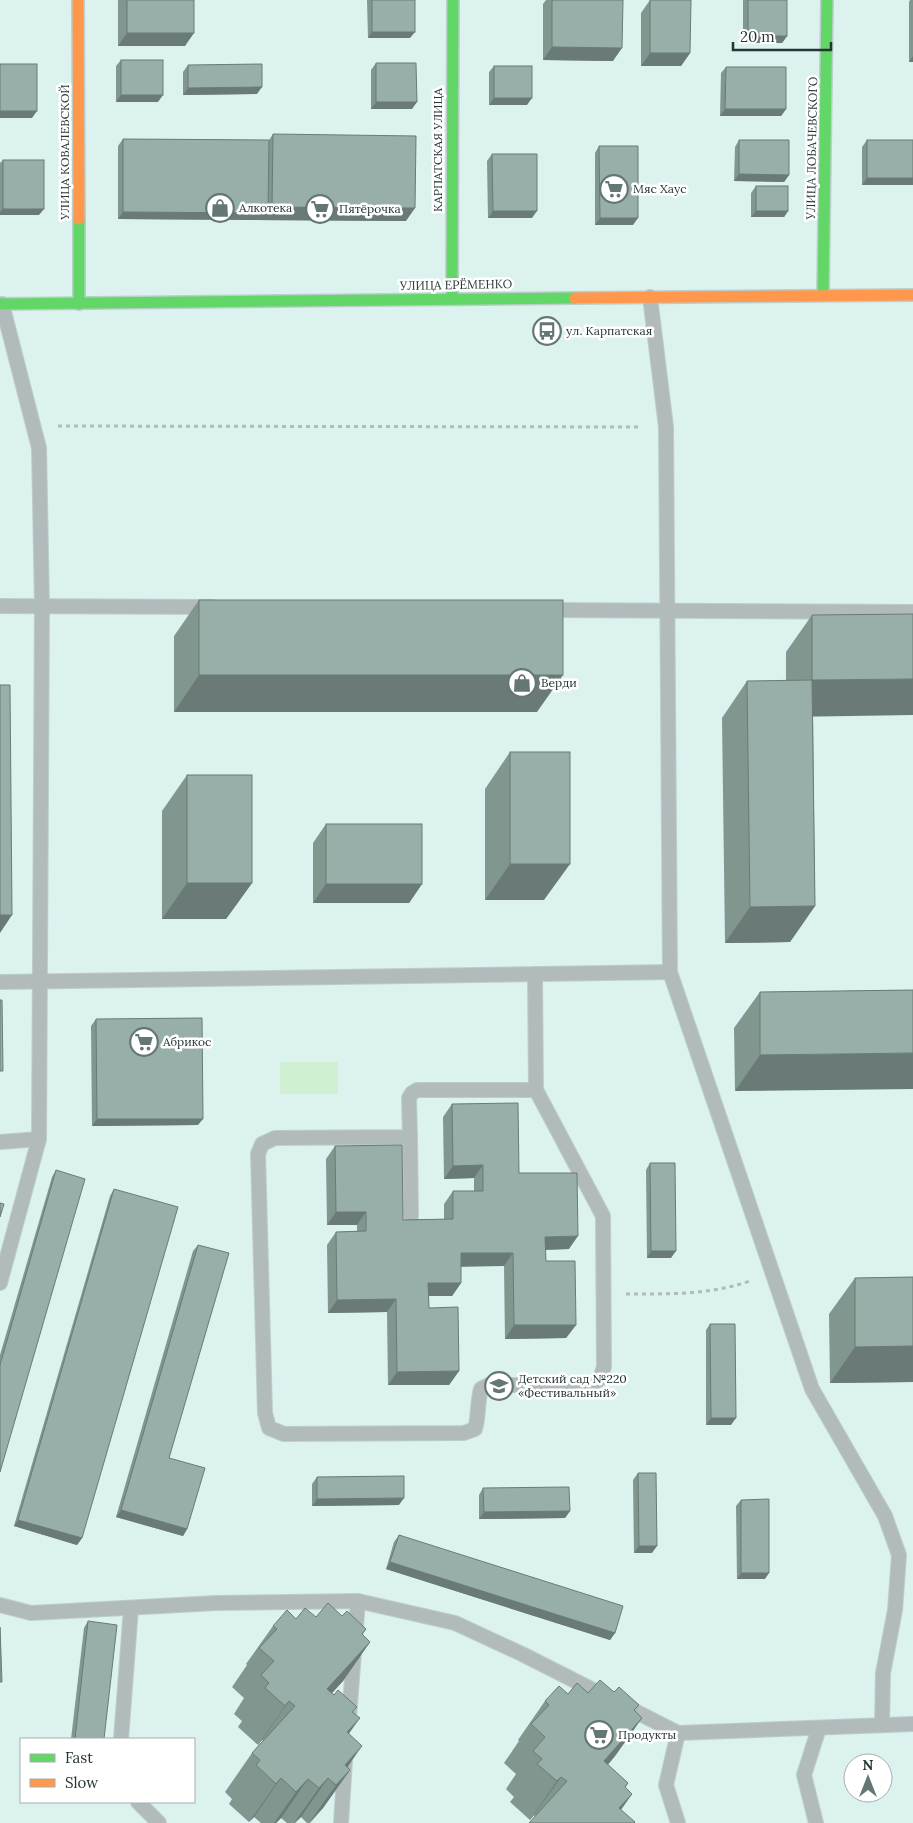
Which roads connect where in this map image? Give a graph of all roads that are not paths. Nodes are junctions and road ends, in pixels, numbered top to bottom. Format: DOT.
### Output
graph roads {
  1 [pos="78,0"];
  2 [pos="453,0"];
  3 [pos="827,0"];
  4 [pos="823,295"];
  5 [pos="913,295"];
  6 [pos="650,297"];
  7 [pos="452,299"];
  8 [pos="1,304"];
  9 [pos="78,304"];
  10 [pos="42,605"];
  11 [pos="0,606"];
  12 [pos="221,607"];
  13 [pos="528,610"];
  14 [pos="667,611"];
  15 [pos="913,612"];
  16 [pos="670,972"];
  17 [pos="535,974"];
  18 [pos="0,982"];
  19 [pos="40,982"];
  20 [pos="536,1090"];
  21 [pos="410,1137"];
  22 [pos="39,1139"];
  23 [pos="0,1142"];
  24 [pos="411,1216"];
  25 [pos="0,1283"];
  26 [pos="358,1601"];
  27 [pos="0,1606"];
  28 [pos="130,1608"];
  29 [pos="913,1724"];
  30 [pos="882,1725"];
  31 [pos="348,1726"];
  32 [pos="819,1728"];
  33 [pos="678,1733"];
  34 [pos="121,1738"];
  35 [pos="346,1746"];
  36 [pos="139,1803"];
  37 [pos="159,1823"];
  38 [pos="341,1823"];
  39 [pos="678,1823"];
  40 [pos="816,1823"];
  1 -- 9 [label="main road, УЛИЦА КОВАЛЕВСКОЙ"];
  2 -- 7 [label="main road, КАРПАТСКАЯ УЛИЦА"];
  3 -- 4 [label="main road, УЛИЦА ЛОБАЧЕВСКОГО"];
  4 -- 5 [label="main road, УЛИЦА ЕРЁМЕНКО"];
  4 -- 6 [label="main road, УЛИЦА ЕРЁМЕНКО"];
  6 -- 7 [label="main road, УЛИЦА ЕРЁМЕНКО"];
  6 -- 14 [label="lane"];
  7 -- 9 [label="main road, УЛИЦА ЕРЁМЕНКО"];
  8 -- 9 [label="main road, УЛИЦА ЕРЁМЕНКО"];
  8 -- 10 [label="lane"];
  10 -- 11 [label="lane"];
  10 -- 12 [label="lane"];
  10 -- 19 [label="lane"];
  13 -- 14 [label="lane"];
  14 -- 15 [label="lane"];
  14 -- 16 [label="lane"];
  16 -- 17 [label="lane"];
  16 -- 30 [label="lane"];
  17 -- 19 [label="lane"];
  17 -- 20 [label="lane"];
  18 -- 19 [label="lane"];
  19 -- 22 [label="lane"];
  20 -- 21 [label="lane"];
  20 -- 21 [label="lane"];
  21 -- 24 [label="lane"];
  22 -- 23 [label="lane"];
  22 -- 25 [label="lane"];
  26 -- 28 [label="lane"];
  26 -- 31 [label="lane"];
  26 -- 33 [label="lane"];
  27 -- 28 [label="lane"];
  28 -- 34 [label="lane"];
  29 -- 30 [label="lane"];
  30 -- 32 [label="lane"];
  32 -- 33 [label="lane"];
  32 -- 40 [label="lane"];
  33 -- 39 [label="lane"];
  35 -- 38 [label="lane"];
  36 -- 37 [label="lane"];
}
